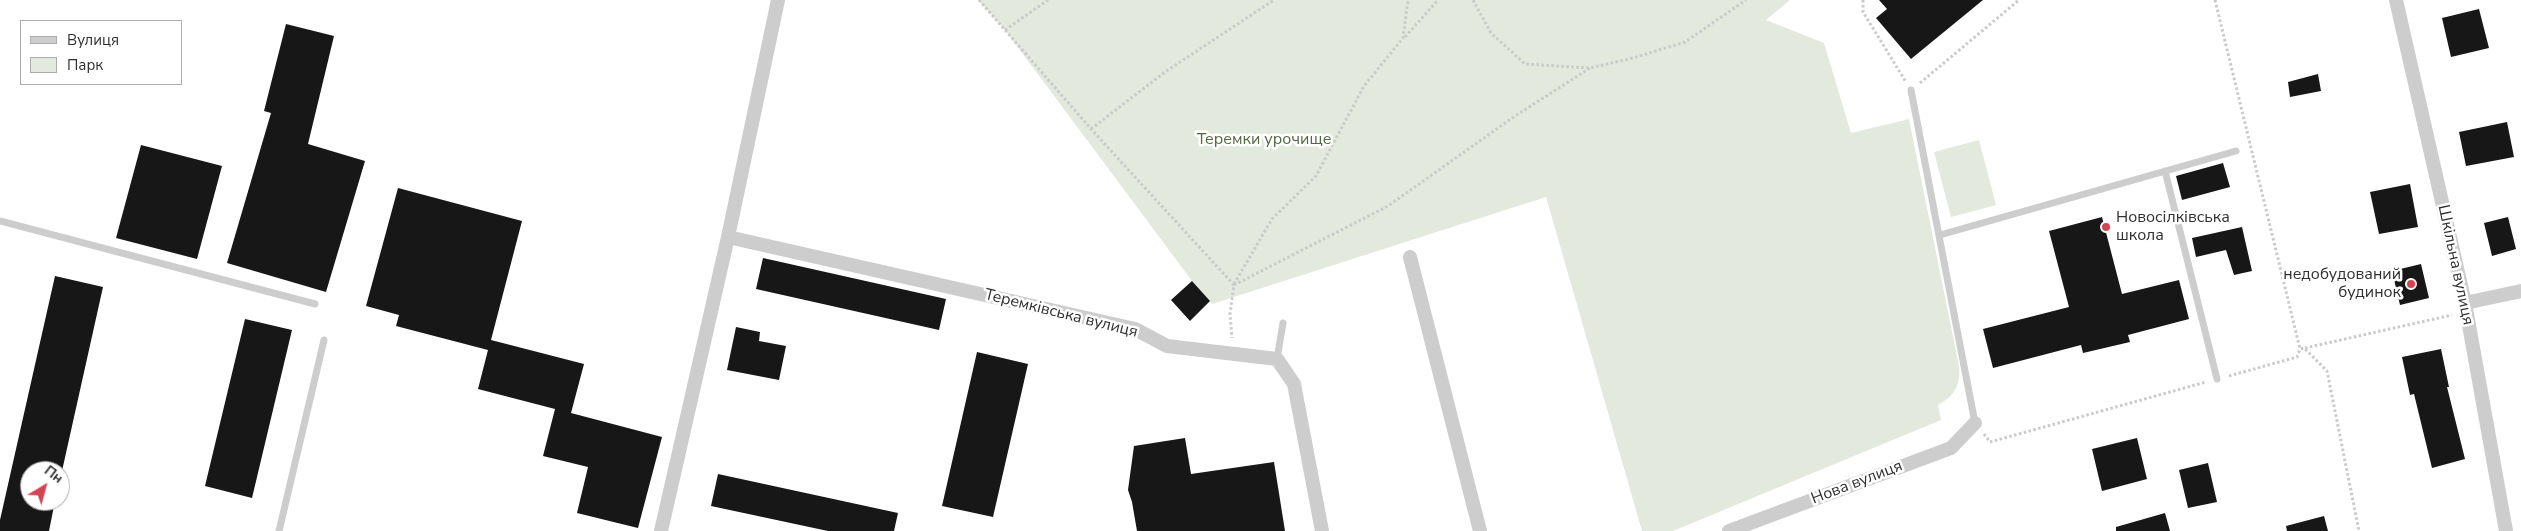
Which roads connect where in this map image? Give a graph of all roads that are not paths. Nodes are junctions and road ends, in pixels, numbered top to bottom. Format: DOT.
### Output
graph roads {
  1 [pos="778,0"];
  2 [pos="2396,0"];
  3 [pos="1911,90"];
  4 [pos="2236,151"];
  5 [pos="2165,171"];
  6 [pos="0,221"];
  7 [pos="1940,235"];
  8 [pos="728,237"];
  9 [pos="1410,257"];
  10 [pos="2521,290"];
  11 [pos="2465,303"];
  12 [pos="315,304"];
  13 [pos="1283,323"];
  14 [pos="324,340"];
  15 [pos="1277,359"];
  16 [pos="2217,379"];
  17 [pos="1976,423"];
  18 [pos="279,531"];
  19 [pos="661,531"];
  20 [pos="1322,531"];
  21 [pos="1480,531"];
  22 [pos="1730,531"];
  23 [pos="2506,531"];
  1 -- 8 [label="street"];
  2 -- 11 [label="street, Шкільна вулиця"];
  3 -- 7 [label="lane"];
  4 -- 5 [label="lane"];
  5 -- 7 [label="lane"];
  5 -- 16 [label="lane"];
  6 -- 12 [label="lane"];
  7 -- 17 [label="lane"];
  8 -- 15 [label="street, Теремківська вулиця"];
  8 -- 19 [label="street"];
  9 -- 21 [label="street"];
  10 -- 11 [label="street"];
  11 -- 23 [label="street, Шкільна вулиця"];
  13 -- 15 [label="lane"];
  14 -- 18 [label="lane"];
  15 -- 20 [label="street"];
  17 -- 22 [label="street, Нова вулиця"];
}
